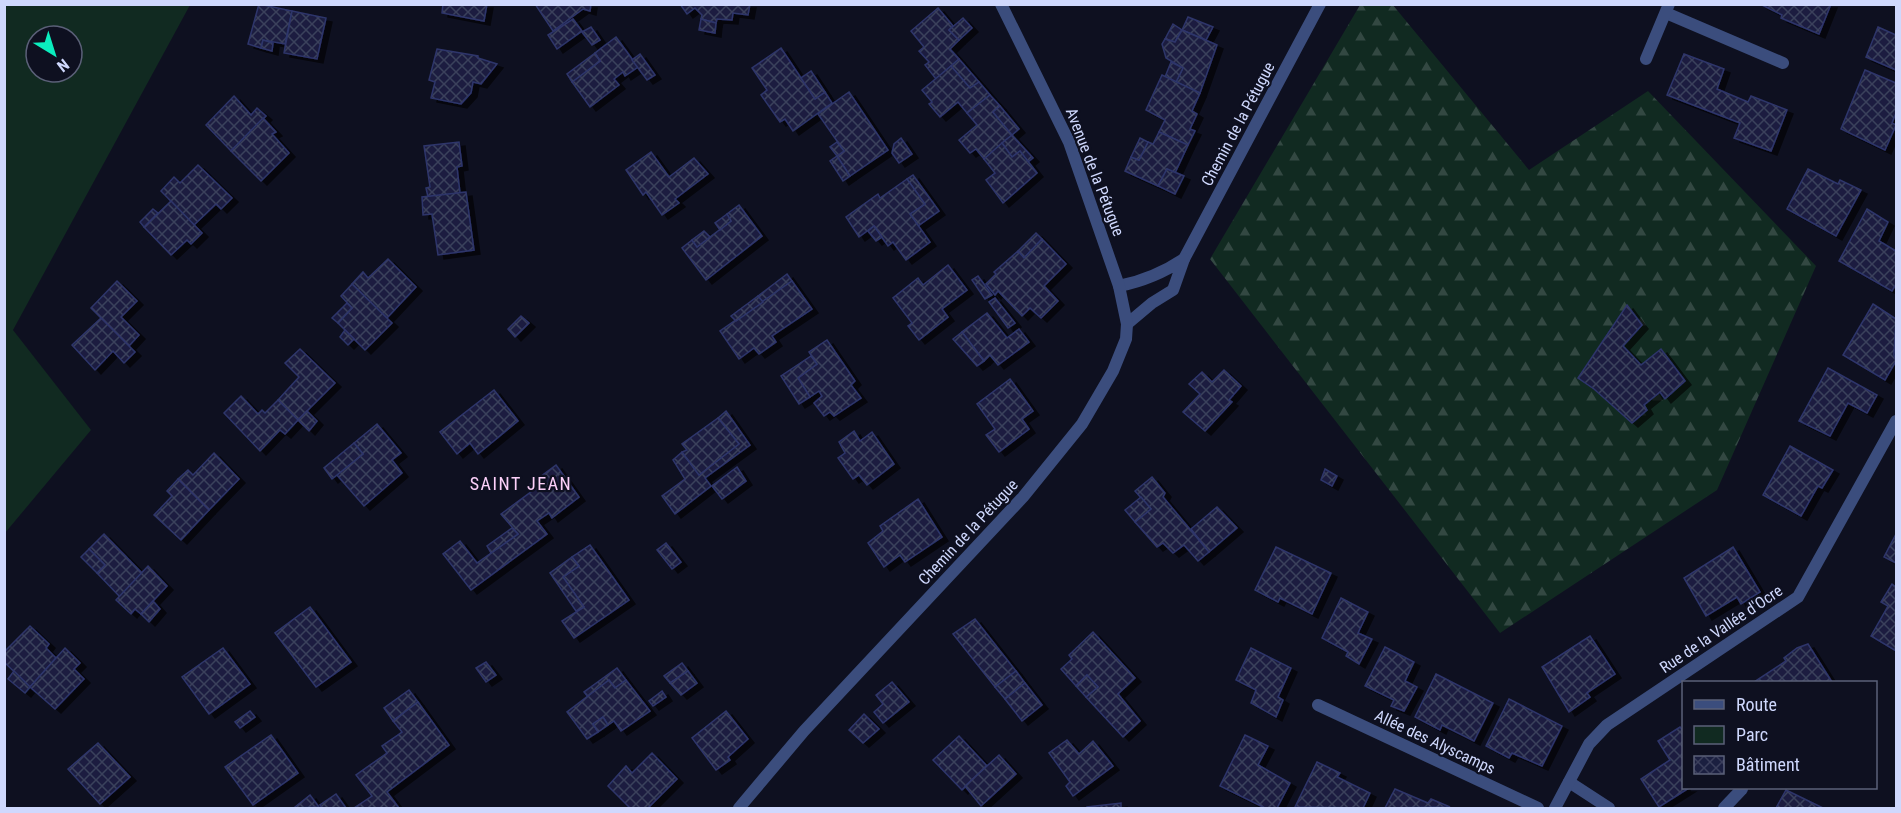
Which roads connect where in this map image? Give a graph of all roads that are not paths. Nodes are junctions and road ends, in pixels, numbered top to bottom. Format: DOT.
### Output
graph roads {
  1 [pos="1001,4"];
  2 [pos="1320,4"];
  3 [pos="1667,9"];
  4 [pos="1646,59"];
  5 [pos="1783,63"];
  6 [pos="1184,259"];
  7 [pos="1119,286"];
  8 [pos="1127,324"];
  9 [pos="1896,421"];
  10 [pos="1318,705"];
  11 [pos="1569,782"];
  12 [pos="1742,789"];
  13 [pos="739,808"];
  14 [pos="1538,808"];
  15 [pos="1555,808"];
  16 [pos="1608,808"];
  17 [pos="1724,808"];
  1 -- 7 [label="street, Avenue de la Pétugue"];
  2 -- 6 [label="street, Chemin de la Pétugue"];
  3 -- 4 [label="street"];
  3 -- 5 [label="street"];
  6 -- 7 [label="street, Chemin de la Pétugue"];
  6 -- 8 [label="street, Chemin de la Pétugue"];
  7 -- 8 [label="street, Avenue de la Pétugue"];
  8 -- 13 [label="street, Chemin de la Pétugue"];
  9 -- 11 [label="street, Rue de la Vallée d'Ocre"];
  10 -- 14 [label="street, Allée des Alyscamps"];
  11 -- 15 [label="street, Rue de la Vallée d'Ocre"];
  11 -- 16 [label="street"];
  12 -- 17 [label="street"];
}
